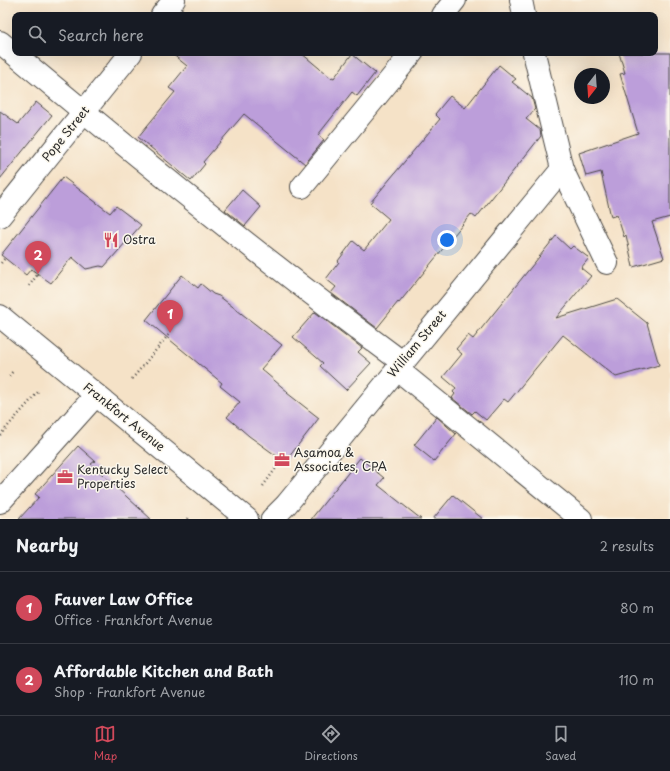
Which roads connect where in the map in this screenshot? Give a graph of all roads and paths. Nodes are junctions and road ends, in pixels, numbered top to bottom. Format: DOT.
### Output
graph roads {
  1 [pos="174,0"];
  2 [pos="455,0"];
  3 [pos="520,0"];
  4 [pos="164,12"];
  5 [pos="445,12"];
  6 [pos="523,12"];
  7 [pos="0,42"];
  8 [pos="12,52"];
  9 [pos="17,56"];
  10 [pos="129,56"];
  11 [pos="410,56"];
  12 [pos="535,56"];
  13 [pos="84,112"];
  14 [pos="562,169"];
  15 [pos="302,186"];
  16 [pos="0,216"];
  17 [pos="5,258"];
  18 [pos="607,263"];
  19 [pos="1,264"];
  20 [pos="38,274"];
  21 [pos="30,286"];
  22 [pos="0,316"];
  23 [pos="170,333"];
  24 [pos="400,366"];
  25 [pos="14,370"];
  26 [pos="9,376"];
  27 [pos="132,379"];
  28 [pos="39,391"];
  29 [pos="96,395"];
  30 [pos="0,435"];
  31 [pos="282,460"];
  32 [pos="263,486"];
  33 [pos="0,502"];
  34 [pos="190,516"];
  35 [pos="188,519"];
  36 [pos="247,519"];
  37 [pos="272,519"];
  38 [pos="581,519"];
  1 -- 4 [label="street"];
  2 -- 5 [label="street"];
  3 -- 6 [label="street"];
  7 -- 8 [label="street"];
  9 -- 13 [label="street"];
  10 -- 13 [label="street, Pope Street"];
  11 -- 15 [label="street"];
  12 -- 14 [label="street"];
  13 -- 16 [label="street, Pope Street"];
  13 -- 24 [label="street"];
  14 -- 18 [label="street"];
  14 -- 24 [label="street, William Street"];
  17 -- 19 [label="path"];
  20 -- 21 [label="path"];
  22 -- 29 [label="street, Frankfort Avenue"];
  23 -- 27 [label="path"];
  24 -- 37 [label="street, William Street"];
  24 -- 38 [label="street"];
  25 -- 26 [label="path"];
  28 -- 30 [label="path"];
  29 -- 33 [label="street"];
  29 -- 36 [label="street, Frankfort Avenue"];
  31 -- 32 [label="path"];
  34 -- 35 [label="path"];
}
